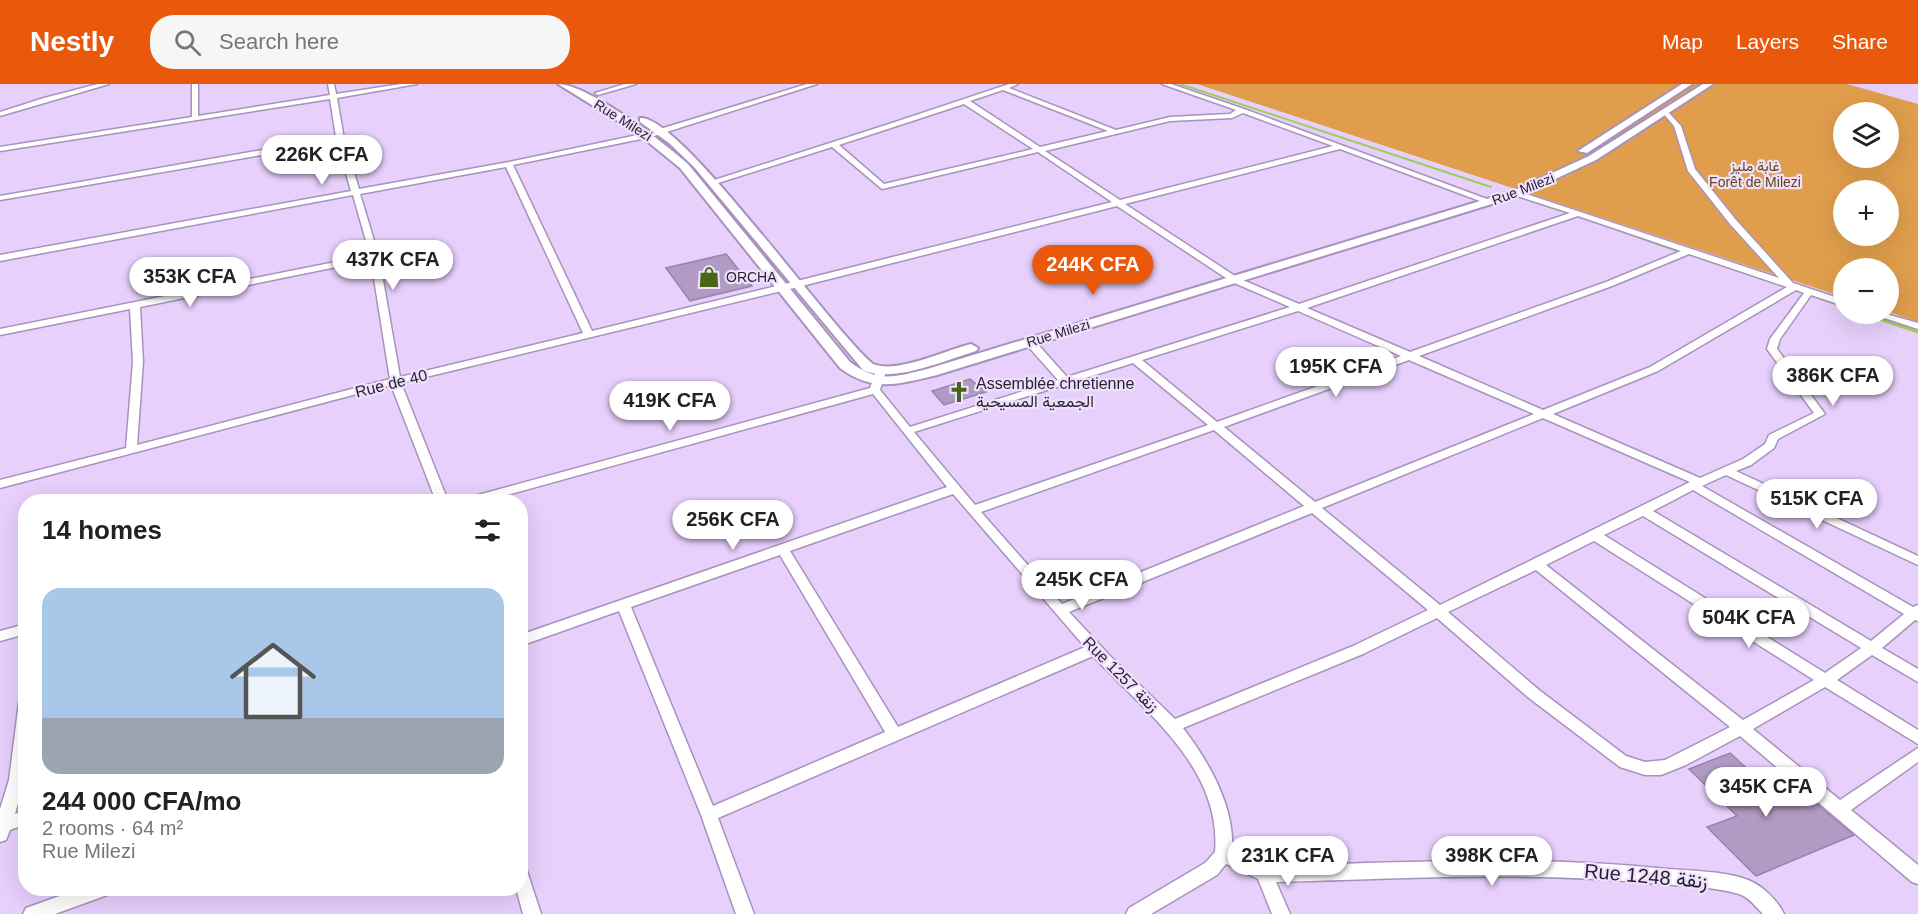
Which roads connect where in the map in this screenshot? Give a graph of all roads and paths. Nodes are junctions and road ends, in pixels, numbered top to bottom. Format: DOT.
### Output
graph roads {
  1 [pos="106,84"];
  2 [pos="195,84"];
  3 [pos="331,84"];
  4 [pos="414,84"];
  5 [pos="562,84"];
  6 [pos="583,84"];
  7 [pos="633,84"];
  8 [pos="814,84"];
  9 [pos="1015,84"];
  10 [pos="1165,84"];
  11 [pos="1688,84"];
  12 [pos="1709,84"];
  13 [pos="1003,88"];
  14 [pos="598,93"];
  15 [pos="333,96"];
  16 [pos="965,101"];
  17 [pos="1242,110"];
  18 [pos="1666,112"];
  19 [pos="0,114"];
  20 [pos="195,119"];
  21 [pos="654,132"];
  22 [pos="1116,132"];
  23 [pos="340,139"];
  24 [pos="833,144"];
  25 [pos="1339,147"];
  26 [pos="0,149"];
  27 [pos="1040,150"];
  28 [pos="509,164"];
  29 [pos="712,182"];
  30 [pos="356,193"];
  31 [pos="1517,193"];
  32 [pos="1477,197"];
  33 [pos="0,198"];
  34 [pos="1491,202"];
  35 [pos="1115,203"];
  36 [pos="1576,214"];
  37 [pos="1686,252"];
  38 [pos="375,257"];
  39 [pos="0,258"];
  40 [pos="1222,273"];
  41 [pos="1235,280"];
  42 [pos="798,284"];
  43 [pos="783,288"];
  44 [pos="1793,288"];
  45 [pos="1809,292"];
  46 [pos="1833,300"];
  47 [pos="135,304"];
  48 [pos="1297,308"];
  49 [pos="1899,321"];
  50 [pos="1918,326"];
  51 [pos="0,332"];
  52 [pos="589,334"];
  53 [pos="1030,342"];
  54 [pos="1407,357"];
  55 [pos="1136,360"];
  56 [pos="395,381"];
  57 [pos="877,381"];
  58 [pos="1066,382"];
  59 [pos="1542,415"];
  60 [pos="1216,426"];
  61 [pos="907,431"];
  62 [pos="131,451"];
  63 [pos="1728,472"];
  64 [pos="0,484"];
  65 [pos="1697,484"];
  66 [pos="955,489"];
  67 [pos="439,494"];
  68 [pos="495,494"];
  69 [pos="1314,508"];
  70 [pos="974,510"];
  71 [pos="1645,512"];
  72 [pos="1596,536"];
  73 [pos="783,550"];
  74 [pos="1918,561"];
  75 [pos="1537,564"];
  76 [pos="624,606"];
  77 [pos="1060,610"];
  78 [pos="1438,611"];
  79 [pos="1917,613"];
  80 [pos="18,630"];
  81 [pos="0,636"];
  82 [pos="528,638"];
  83 [pos="1095,649"];
  84 [pos="1872,649"];
  85 [pos="1918,676"];
  86 [pos="1828,680"];
  87 [pos="1173,726"];
  88 [pos="1742,728"];
  89 [pos="896,735"];
  90 [pos="1918,738"];
  91 [pos="1918,754"];
  92 [pos="18,764"];
  93 [pos="1840,809"];
  94 [pos="709,815"];
  95 [pos="18,821"];
  96 [pos="2,830"];
  97 [pos="1223,855"];
  98 [pos="1264,874"];
  99 [pos="1918,876"];
  100 [pos="82,896"];
  101 [pos="527,896"];
  102 [pos="32,914"];
  103 [pos="532,914"];
  104 [pos="745,914"];
  105 [pos="1135,914"];
  106 [pos="1281,914"];
  107 [pos="1775,914"];
  1 -- 19 [label="street"];
  2 -- 20 [label="street"];
  3 -- 15 [label="street"];
  4 -- 15 [label="street"];
  5 -- 21 [label="street, Rue Milezi"];
  6 -- 14 [label="street, Rue Milezi"];
  7 -- 14 [label="street"];
  8 -- 21 [label="street"];
  9 -- 13 [label="street"];
  10 -- 17 [label="street"];
  11 -- 32 [label="street, Rue Milezi"];
  12 -- 18 [label="street, Rue Milezi"];
  13 -- 16 [label="street"];
  13 -- 22 [label="street"];
  14 -- 21 [label="street, Rue Milezi"];
  15 -- 20 [label="street"];
  15 -- 23 [label="street"];
  16 -- 24 [label="street"];
  16 -- 27 [label="street"];
  17 -- 22 [label="street"];
  17 -- 25 [label="street"];
  18 -- 31 [label="street, Rue Milezi"];
  18 -- 44 [label="street"];
  20 -- 26 [label="street"];
  21 -- 28 [label="street"];
  21 -- 29 [label="street, Rue Milezi"];
  21 -- 43 [label="street, Rue Milezi"];
  22 -- 27 [label="street"];
  23 -- 30 [label="street"];
  23 -- 33 [label="street"];
  24 -- 27 [label="street"];
  24 -- 29 [label="street"];
  25 -- 32 [label="street"];
  25 -- 35 [label="street, Rue de 40"];
  27 -- 35 [label="street"];
  28 -- 30 [label="street"];
  28 -- 52 [label="street"];
  29 -- 42 [label="street, Rue Milezi"];
  30 -- 38 [label="street"];
  30 -- 39 [label="street"];
  31 -- 34 [label="street, Rue Milezi"];
  31 -- 36 [label="street"];
  32 -- 34 [label="street"];
  32 -- 40 [label="street, Rue Milezi"];
  34 -- 41 [label="street, Rue Milezi"];
  35 -- 40 [label="street"];
  35 -- 42 [label="street, Rue de 40"];
  36 -- 37 [label="street"];
  36 -- 48 [label="street"];
  37 -- 44 [label="street"];
  37 -- 54 [label="street"];
  38 -- 47 [label="street"];
  38 -- 56 [label="street"];
  40 -- 41 [label="street"];
  40 -- 57 [label="street, Rue Milezi"];
  41 -- 48 [label="street"];
  41 -- 53 [label="street, Rue Milezi"];
  42 -- 43 [label="street, Rue de 40"];
  42 -- 57 [label="street, Rue Milezi"];
  43 -- 52 [label="street, Rue de 40"];
  43 -- 57 [label="street, Rue Milezi"];
  44 -- 45 [label="street"];
  44 -- 59 [label="street"];
  45 -- 46 [label="street"];
  45 -- 63 [label="street"];
  47 -- 51 [label="street"];
  47 -- 62 [label="street"];
  48 -- 54 [label="street"];
  48 -- 55 [label="street"];
  49 -- 50 [label="street"];
  52 -- 56 [label="street, Rue de 40"];
  53 -- 57 [label="street, Rue Milezi"];
  53 -- 58 [label="street"];
  54 -- 59 [label="street"];
  54 -- 60 [label="street"];
  55 -- 58 [label="street"];
  55 -- 60 [label="street"];
  56 -- 62 [label="street, Rue de 40"];
  56 -- 67 [label="street"];
  57 -- 61 [label="street, Rue 1257 زنقة"];
  57 -- 68 [label="street"];
  58 -- 61 [label="street"];
  59 -- 65 [label="street"];
  59 -- 69 [label="street"];
  60 -- 69 [label="street"];
  60 -- 70 [label="street"];
  61 -- 66 [label="street, Rue 1257 زنقة"];
  62 -- 64 [label="street, Rue de 40"];
  63 -- 65 [label="street"];
  63 -- 74 [label="street"];
  65 -- 71 [label="street"];
  65 -- 79 [label="street"];
  66 -- 70 [label="street, Rue 1257 زنقة"];
  66 -- 73 [label="street"];
  69 -- 77 [label="street"];
  69 -- 78 [label="street"];
  70 -- 77 [label="street, Rue 1257 زنقة"];
  71 -- 72 [label="street"];
  71 -- 84 [label="street"];
  72 -- 75 [label="street"];
  72 -- 86 [label="street"];
  73 -- 76 [label="street"];
  73 -- 89 [label="street"];
  75 -- 78 [label="street"];
  75 -- 88 [label="street"];
  76 -- 82 [label="street"];
  76 -- 94 [label="street"];
  77 -- 83 [label="street, Rue 1257 زنقة"];
  78 -- 87 [label="street"];
  78 -- 88 [label="street"];
  79 -- 84 [label="street"];
  80 -- 81 [label="street"];
  83 -- 87 [label="street, Rue 1257 زنقة"];
  83 -- 89 [label="street"];
  84 -- 85 [label="street"];
  84 -- 86 [label="street"];
  86 -- 88 [label="street"];
  86 -- 90 [label="street"];
  87 -- 97 [label="street, Rue 1257 زنقة"];
  88 -- 93 [label="street"];
  89 -- 94 [label="street"];
  91 -- 93 [label="street"];
  92 -- 96 [label="street"];
  93 -- 99 [label="street"];
  94 -- 104 [label="street"];
  95 -- 96 [label="street"];
  97 -- 98 [label="street, Rue 1248 زنقة"];
  97 -- 105 [label="street"];
  98 -- 106 [label="street"];
  98 -- 107 [label="street, Rue 1248 زنقة"];
  100 -- 102 [label="street"];
  101 -- 103 [label="street"];
}
